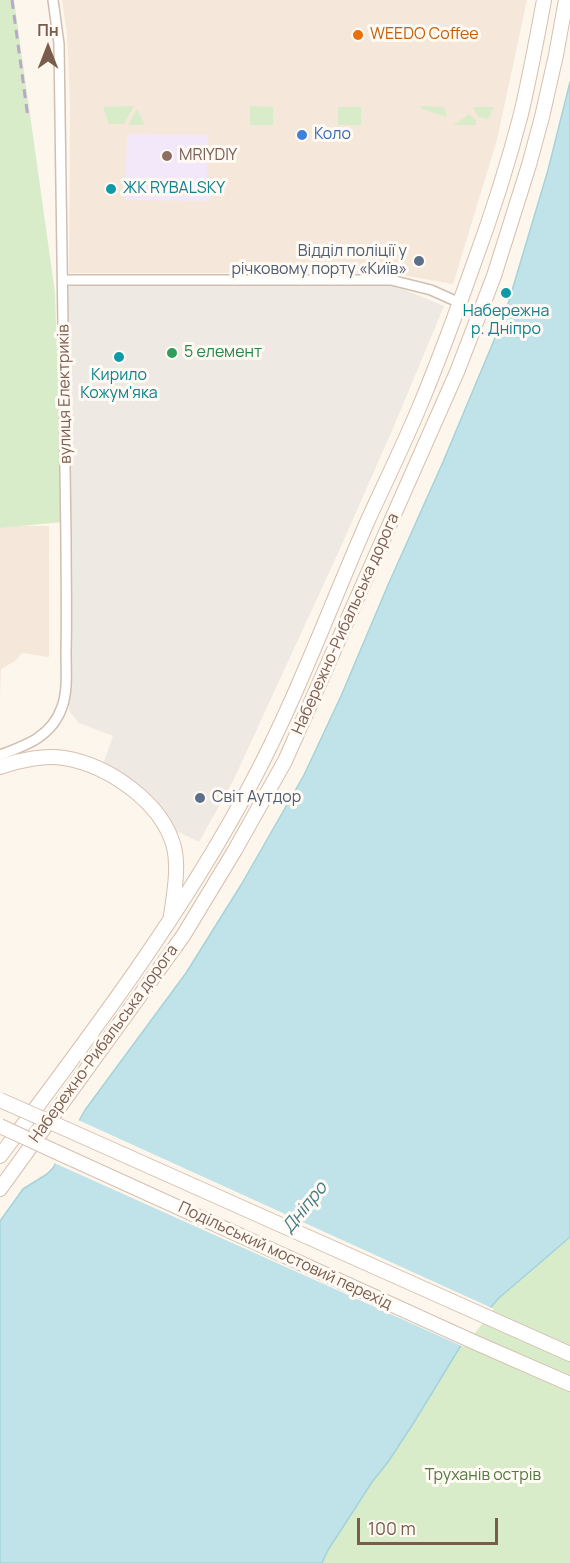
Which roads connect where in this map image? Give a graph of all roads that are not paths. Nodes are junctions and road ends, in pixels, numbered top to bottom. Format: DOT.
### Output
graph roads {
  1 [pos="53,0"];
  2 [pos="544,0"];
  3 [pos="566,0"];
  4 [pos="63,280"];
  5 [pos="460,303"];
  6 [pos="0,755"];
  7 [pos="0,767"];
  8 [pos="171,920"];
  9 [pos="0,1100"];
  10 [pos="0,1126"];
  11 [pos="0,1156"];
  12 [pos="0,1189"];
  13 [pos="570,1354"];
  14 [pos="570,1384"];
  1 -- 4 [label="street, вулиця Електриків"];
  2 -- 5 [label="main road, Набережно-Рибальська дорога"];
  3 -- 12 [label="main road, Набережно-Рибальська дорога"];
  4 -- 5 [label="street"];
  4 -- 6 [label="street, вулиця Електриків"];
  5 -- 8 [label="main road, Набережно-Рибальська дорога"];
  7 -- 8 [label="main road"];
  8 -- 11 [label="main road, Набережно-Рибальська дорога"];
  9 -- 13 [label="main road, Подільський мостовий перехід, bridge"];
  10 -- 14 [label="main road, Подільський мостовий перехід, bridge"];
}
